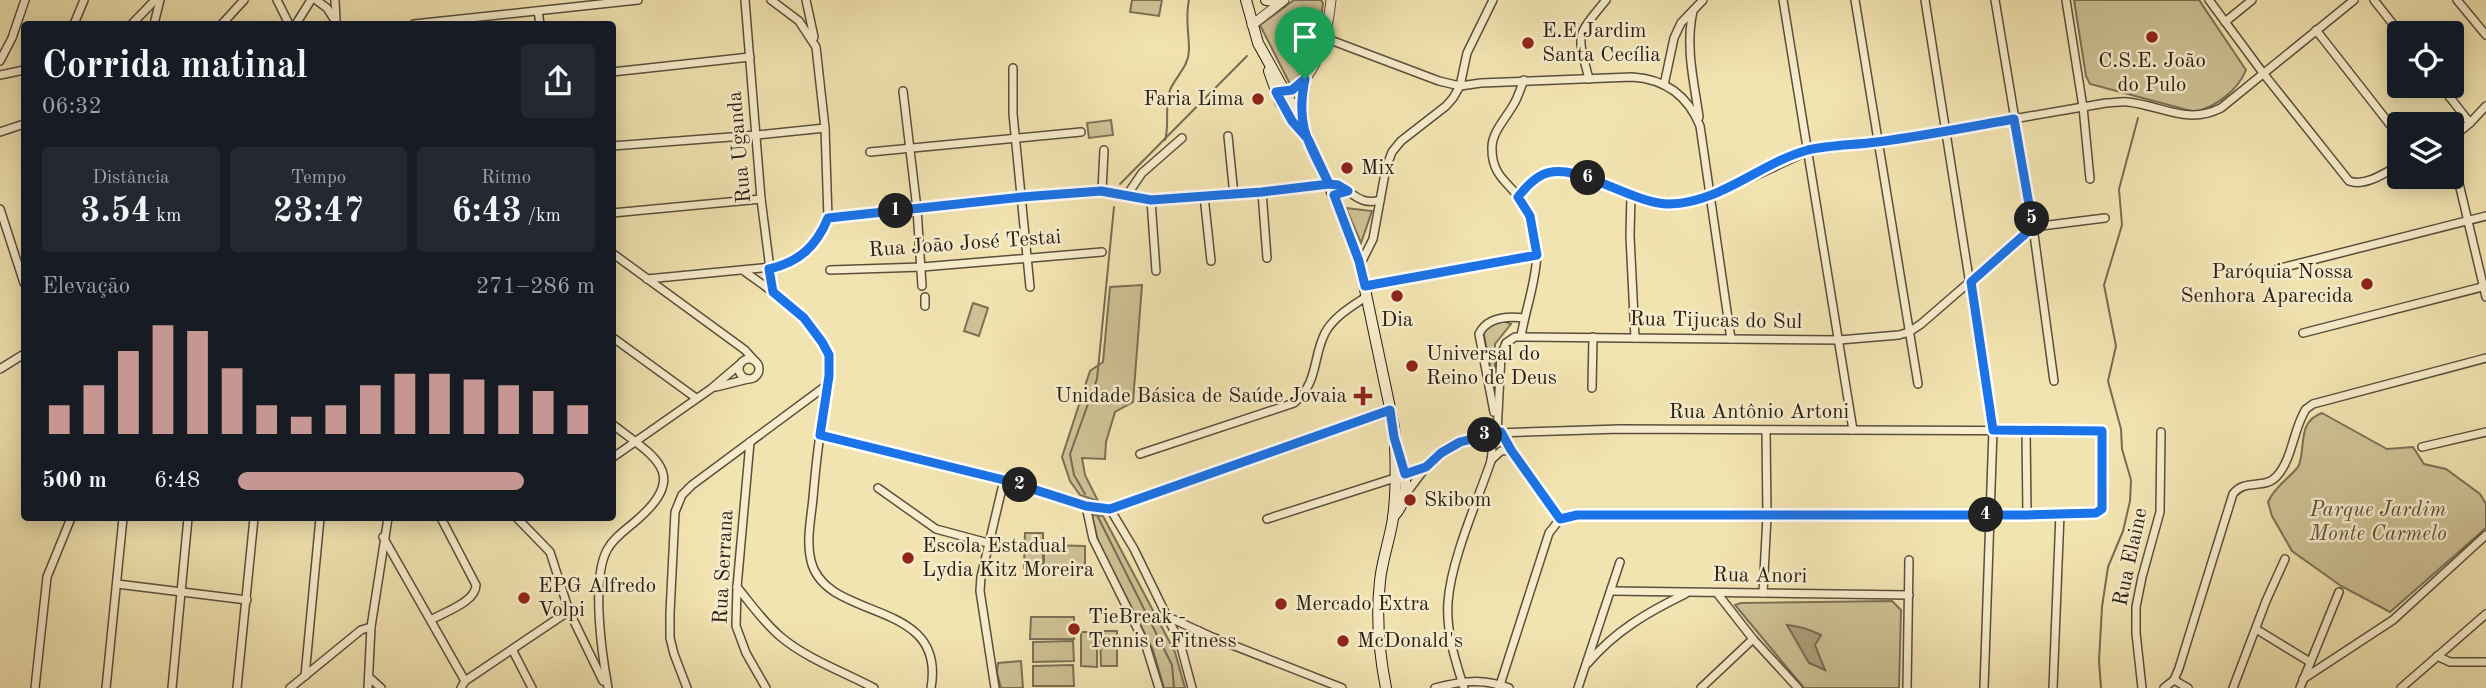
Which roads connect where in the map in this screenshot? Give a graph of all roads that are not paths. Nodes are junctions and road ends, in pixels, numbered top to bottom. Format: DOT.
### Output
graph roads {
  1 [pos="25,0"];
  2 [pos="83,0"];
  3 [pos="155,0"];
  4 [pos="160,0"];
  5 [pos="244,0"];
  6 [pos="277,0"];
  7 [pos="334,0"];
  8 [pos="638,0"];
  9 [pos="745,0"];
  10 [pos="771,0"];
  11 [pos="806,0"];
  12 [pos="1246,0"];
  13 [pos="1266,0"];
  14 [pos="1330,0"];
  15 [pos="1493,0"];
  16 [pos="1605,0"];
  17 [pos="1703,0"];
  18 [pos="1778,0"];
  19 [pos="1783,0"];
  20 [pos="1855,0"];
  21 [pos="1925,0"];
  22 [pos="1994,0"];
  23 [pos="2066,0"];
  24 [pos="2209,0"];
  25 [pos="2252,0"];
  26 [pos="2354,0"];
  27 [pos="2374,0"];
  28 [pos="2457,0"];
  29 [pos="1283,1"];
  30 [pos="318,2"];
  31 [pos="1693,10"];
  32 [pos="538,11"];
  33 [pos="1785,12"];
  34 [pos="75,21"];
  35 [pos="135,21"];
  36 [pos="155,21"];
  37 [pos="225,21"];
  38 [pos="288,21"];
  39 [pos="298,21"];
  40 [pos="334,21"];
  41 [pos="336,21"];
  42 [pos="443,21"];
  43 [pos="540,21"];
  44 [pos="2391,21"];
  45 [pos="2225,22"];
  46 [pos="1252,25"];
  47 [pos="2316,30"];
  48 [pos="2486,35"];
  49 [pos="1325,38"];
  50 [pos="816,47"];
  51 [pos="750,57"];
  52 [pos="0,61"];
  53 [pos="1013,68"];
  54 [pos="21,71"];
  55 [pos="616,72"];
  56 [pos="2263,73"];
  57 [pos="0,75"];
  58 [pos="1305,79"];
  59 [pos="1589,79"];
  60 [pos="1524,80"];
  61 [pos="1664,85"];
  62 [pos="1460,86"];
  63 [pos="903,91"];
  64 [pos="1281,92"];
  65 [pos="2450,98"];
  66 [pos="2486,106"];
  67 [pos="2083,107"];
  68 [pos="2014,119"];
  69 [pos="2387,121"];
  70 [pos="1302,123"];
  71 [pos="2470,123"];
  72 [pos="21,125"];
  73 [pos="1700,126"];
  74 [pos="825,128"];
  75 [pos="2464,128"];
  76 [pos="1947,130"];
  77 [pos="0,132"];
  78 [pos="1081,132"];
  79 [pos="757,135"];
  80 [pos="1228,136"];
  81 [pos="1182,138"];
  82 [pos="1015,139"];
  83 [pos="1308,139"];
  84 [pos="1879,142"];
  85 [pos="616,146"];
  86 [pos="911,148"];
  87 [pos="1104,150"];
  88 [pos="1808,150"];
  89 [pos="870,152"];
  90 [pos="2387,171"];
  91 [pos="2090,179"];
  92 [pos="1329,184"];
  93 [pos="2460,189"];
  94 [pos="1101,191"];
  95 [pos="1348,191"];
  96 [pos="1262,192"];
  97 [pos="1234,194"];
  98 [pos="1127,195"];
  99 [pos="1334,195"];
  100 [pos="1630,195"];
  101 [pos="1204,196"];
  102 [pos="1022,197"];
  103 [pos="1518,197"];
  104 [pos="1710,197"];
  105 [pos="761,200"];
  106 [pos="1151,200"];
  107 [pos="1380,200"];
  108 [pos="0,209"];
  109 [pos="917,209"];
  110 [pos="616,213"];
  111 [pos="2486,216"];
  112 [pos="828,218"];
  113 [pos="2105,218"];
  114 [pos="2468,220"];
  115 [pos="2033,227"];
  116 [pos="1102,252"];
  117 [pos="1537,255"];
  118 [pos="616,256"];
  119 [pos="1026,258"];
  120 [pos="1267,258"];
  121 [pos="1211,261"];
  122 [pos="1360,265"];
  123 [pos="922,267"];
  124 [pos="769,269"];
  125 [pos="2277,269"];
  126 [pos="830,270"];
  127 [pos="744,271"];
  128 [pos="1156,271"];
  129 [pos="21,274"];
  130 [pos="647,279"];
  131 [pos="1971,282"];
  132 [pos="922,286"];
  133 [pos="2485,286"];
  134 [pos="1030,287"];
  135 [pos="1366,291"];
  136 [pos="773,292"];
  137 [pos="925,297"];
  138 [pos="2486,298"];
  139 [pos="925,306"];
  140 [pos="1524,318"];
  141 [pos="1909,332"];
  142 [pos="2302,333"];
  143 [pos="1521,336"];
  144 [pos="1593,337"];
  145 [pos="1635,338"];
  146 [pos="1731,339"];
  147 [pos="616,340"];
  148 [pos="729,340"];
  149 [pos="1839,340"];
  150 [pos="21,356"];
  151 [pos="2486,358"];
  152 [pos="754,360"];
  153 [pos="741,363"];
  154 [pos="0,369"];
  155 [pos="748,379"];
  156 [pos="2054,381"];
  157 [pos="1918,384"];
  158 [pos="828,385"];
  159 [pos="712,388"];
  160 [pos="1592,388"];
  161 [pos="696,398"];
  162 [pos="1390,410"];
  163 [pos="1496,423"];
  164 [pos="616,427"];
  165 [pos="1853,430"];
  166 [pos="1993,430"];
  167 [pos="2026,430"];
  168 [pos="1766,431"];
  169 [pos="2161,432"];
  170 [pos="2486,432"];
  171 [pos="1496,433"];
  172 [pos="820,435"];
  173 [pos="636,442"];
  174 [pos="750,442"];
  175 [pos="2422,447"];
  176 [pos="1511,450"];
  177 [pos="1140,454"];
  178 [pos="616,455"];
  179 [pos="1491,461"];
  180 [pos="1426,467"];
  181 [pos="1400,475"];
  182 [pos="1004,480"];
  183 [pos="878,488"];
  184 [pos="1400,494"];
  185 [pos="1086,506"];
  186 [pos="1110,509"];
  187 [pos="2060,514"];
  188 [pos="1990,515"];
  189 [pos="2027,515"];
  190 [pos="1767,516"];
  191 [pos="1267,519"];
  192 [pos="1560,519"];
  193 [pos="70,521"];
  194 [pos="124,521"];
  195 [pos="188,521"];
  196 [pos="254,521"];
  197 [pos="320,521"];
  198 [pos="387,521"];
  199 [pos="442,521"];
  200 [pos="524,521"];
  201 [pos="2486,534"];
  202 [pos="383,537"];
  203 [pos="988,543"];
  204 [pos="2286,559"];
  205 [pos="1909,560"];
  206 [pos="1620,562"];
  207 [pos="117,584"];
  208 [pos="737,587"];
  209 [pos="181,592"];
  210 [pos="1611,592"];
  211 [pos="1688,592"];
  212 [pos="2339,592"];
  213 [pos="1717,593"];
  214 [pos="1763,593"];
  215 [pos="1909,595"];
  216 [pos="247,600"];
  217 [pos="569,611"];
  218 [pos="2486,614"];
  219 [pos="1166,616"];
  220 [pos="431,620"];
  221 [pos="371,627"];
  222 [pos="2256,629"];
  223 [pos="1199,631"];
  224 [pos="599,636"];
  225 [pos="353,637"];
  226 [pos="370,638"];
  227 [pos="1753,639"];
  228 [pos="585,643"];
  229 [pos="1180,643"];
  230 [pos="513,651"];
  231 [pos="2437,656"];
  232 [pos="2310,662"];
  233 [pos="2486,662"];
  234 [pos="1586,667"];
  235 [pos="305,676"];
  236 [pos="369,677"];
  237 [pos="2303,679"];
  238 [pos="2174,680"];
  239 [pos="462,685"];
  240 [pos="1463,685"];
  241 [pos="1499,686"];
  242 [pos="35,688"];
  243 [pos="106,688"];
  244 [pos="172,688"];
  245 [pos="237,688"];
  246 [pos="290,688"];
  247 [pos="368,688"];
  248 [pos="382,688"];
  249 [pos="533,688"];
  250 [pos="607,688"];
  251 [pos="687,688"];
  252 [pos="766,688"];
  253 [pos="874,688"];
  254 [pos="930,688"];
  255 [pos="995,688"];
  256 [pos="1159,688"];
  257 [pos="1192,688"];
  258 [pos="1342,688"];
  259 [pos="1386,688"];
  260 [pos="1435,688"];
  261 [pos="1509,688"];
  262 [pos="1578,688"];
  263 [pos="1701,688"];
  264 [pos="1798,688"];
  265 [pos="1907,688"];
  266 [pos="1984,688"];
  267 [pos="2053,688"];
  268 [pos="2142,688"];
  269 [pos="2164,688"];
  270 [pos="2188,688"];
  271 [pos="2233,688"];
  272 [pos="2300,688"];
  273 [pos="2401,688"];
  1 -- 52 [label="street"];
  2 -- 34 [label="street"];
  3 -- 35 [label="street"];
  4 -- 36 [label="street"];
  5 -- 37 [label="street"];
  6 -- 38 [label="street"];
  7 -- 30 [label="street"];
  7 -- 41 [label="street"];
  8 -- 32 [label="street"];
  9 -- 51 [label="street, Rua Uganda"];
  10 -- 50 [label="street"];
  11 -- 50 [label="street"];
  12 -- 46 [label="main road"];
  13 -- 29 [label="main road"];
  14 -- 49 [label="street"];
  15 -- 62 [label="street"];
  16 -- 59 [label="street"];
  17 -- 31 [label="street"];
  18 -- 33 [label="street"];
  19 -- 33 [label="street"];
  20 -- 84 [label="street"];
  21 -- 76 [label="street"];
  22 -- 68 [label="street"];
  23 -- 67 [label="street"];
  24 -- 45 [label="street"];
  25 -- 45 [label="street"];
  26 -- 47 [label="street"];
  27 -- 44 [label="street"];
  28 -- 48 [label="street"];
  29 -- 46 [label="street"];
  30 -- 39 [label="street"];
  30 -- 40 [label="street"];
  31 -- 61 [label="street"];
  31 -- 73 [label="street"];
  32 -- 42 [label="street"];
  32 -- 43 [label="street"];
  33 -- 88 [label="street"];
  45 -- 56 [label="street"];
  46 -- 64 [label="main road"];
  47 -- 56 [label="street"];
  47 -- 69 [label="street"];
  49 -- 58 [label="street"];
  49 -- 62 [label="street"];
  50 -- 74 [label="street"];
  51 -- 55 [label="street"];
  51 -- 79 [label="street, Rua Uganda"];
  53 -- 82 [label="street"];
  54 -- 57 [label="street"];
  56 -- 67 [label="street"];
  56 -- 90 [label="street"];
  58 -- 64 [label="street"];
  58 -- 70 [label="main road"];
  59 -- 60 [label="street"];
  59 -- 61 [label="street"];
  60 -- 62 [label="street"];
  60 -- 103 [label="street"];
  61 -- 73 [label="street"];
  62 -- 107 [label="street"];
  63 -- 86 [label="street"];
  64 -- 70 [label="main road"];
  64 -- 83 [label="main road"];
  65 -- 71 [label="street"];
  66 -- 71 [label="street"];
  67 -- 68 [label="street"];
  67 -- 91 [label="street"];
  68 -- 76 [label="street"];
  68 -- 115 [label="street"];
  70 -- 83 [label="main road"];
  71 -- 75 [label="street"];
  72 -- 77 [label="street"];
  73 -- 104 [label="street"];
  74 -- 79 [label="street"];
  74 -- 112 [label="street"];
  76 -- 84 [label="street"];
  76 -- 131 [label="street"];
  78 -- 82 [label="street"];
  79 -- 85 [label="street"];
  79 -- 105 [label="street, Rua Uganda"];
  80 -- 97 [label="street"];
  81 -- 98 [label="street"];
  82 -- 86 [label="street"];
  82 -- 102 [label="street"];
  83 -- 92 [label="main road"];
  84 -- 88 [label="street"];
  84 -- 141 [label="street"];
  86 -- 89 [label="street"];
  86 -- 109 [label="street"];
  87 -- 94 [label="street"];
  88 -- 104 [label="street"];
  88 -- 149 [label="street"];
  92 -- 95 [label="street"];
  92 -- 96 [label="street"];
  92 -- 99 [label="main road"];
  93 -- 114 [label="street"];
  94 -- 98 [label="street"];
  94 -- 102 [label="street"];
  95 -- 99 [label="street"];
  95 -- 107 [label="street"];
  96 -- 97 [label="street"];
  96 -- 120 [label="street"];
  97 -- 101 [label="street"];
  98 -- 106 [label="street"];
  99 -- 122 [label="main road"];
  100 -- 103 [label="street"];
  100 -- 104 [label="street"];
  100 -- 145 [label="street"];
  101 -- 106 [label="street"];
  101 -- 121 [label="street"];
  102 -- 109 [label="street"];
  102 -- 119 [label="street"];
  103 -- 117 [label="street"];
  104 -- 146 [label="street"];
  105 -- 110 [label="street"];
  105 -- 124 [label="street, Rua Uganda"];
  106 -- 128 [label="street"];
  107 -- 122 [label="street"];
  108 -- 129 [label="street"];
  109 -- 112 [label="street"];
  109 -- 123 [label="street"];
  111 -- 114 [label="street"];
  112 -- 124 [label="street"];
  113 -- 115 [label="street"];
  114 -- 125 [label="street"];
  114 -- 133 [label="street"];
  115 -- 131 [label="street"];
  115 -- 156 [label="street"];
  116 -- 119 [label="street, Rua João José Testai"];
  117 -- 135 [label="street"];
  117 -- 140 [label="street"];
  118 -- 130 [label="street"];
  119 -- 123 [label="street, Rua João José Testai"];
  119 -- 134 [label="street"];
  122 -- 135 [label="main road"];
  123 -- 126 [label="street, Rua João José Testai"];
  123 -- 132 [label="street"];
  124 -- 127 [label="street"];
  124 -- 136 [label="street, Rua Uganda"];
  127 -- 130 [label="street"];
  127 -- 136 [label="street"];
  130 -- 148 [label="street"];
  131 -- 141 [label="street"];
  131 -- 166 [label="street"];
  133 -- 138 [label="street"];
  133 -- 142 [label="street"];
  135 -- 162 [label="main road"];
  135 -- 177 [label="street"];
  136 -- 158 [label="street"];
  137 -- 139 [label="street"];
  140 -- 143 [label="street"];
  140 -- 163 [label="street"];
  141 -- 149 [label="street, Rua Tijucas do Sul"];
  141 -- 157 [label="street"];
  143 -- 144 [label="street, Rua Tijucas do Sul"];
  143 -- 163 [label="street"];
  144 -- 145 [label="street, Rua Tijucas do Sul"];
  144 -- 160 [label="street"];
  145 -- 146 [label="street, Rua Tijucas do Sul"];
  146 -- 149 [label="street, Rua Tijucas do Sul"];
  147 -- 161 [label="street"];
  148 -- 152 [label="street"];
  148 -- 153 [label="street"];
  149 -- 165 [label="street"];
  150 -- 154 [label="street"];
  151 -- 238 [label="street"];
  152 -- 153 [label="street"];
  152 -- 155 [label="street"];
  153 -- 155 [label="street"];
  153 -- 159 [label="street"];
  155 -- 159 [label="street"];
  158 -- 172 [label="street"];
  158 -- 174 [label="street"];
  159 -- 161 [label="street"];
  161 -- 173 [label="street"];
  162 -- 181 [label="main road"];
  162 -- 186 [label="street"];
  163 -- 171 [label="street"];
  164 -- 173 [label="street"];
  165 -- 166 [label="street, Rua Antônio Artoni"];
  165 -- 168 [label="street, Rua Antônio Artoni"];
  166 -- 167 [label="street, Rua Antônio Artoni"];
  166 -- 188 [label="street"];
  167 -- 187 [label="street, Rua Antônio Artoni"];
  167 -- 189 [label="street"];
  168 -- 171 [label="street, Rua Antônio Artoni"];
  168 -- 190 [label="street"];
  169 -- 268 [label="street, Rua Elaine"];
  170 -- 175 [label="street"];
  171 -- 176 [label="street"];
  171 -- 179 [label="street"];
  171 -- 180 [label="street, Rua Antônio Artoni"];
  172 -- 182 [label="street"];
  172 -- 254 [label="street"];
  173 -- 178 [label="street"];
  173 -- 224 [label="street"];
  174 -- 208 [label="street, Rua Serrana"];
  174 -- 251 [label="street"];
  176 -- 179 [label="street"];
  176 -- 192 [label="street"];
  179 -- 240 [label="street"];
  180 -- 181 [label="street, Rua Antônio Artoni"];
  180 -- 184 [label="street, Rua Antônio Artoni"];
  181 -- 184 [label="main road"];
  181 -- 191 [label="street, Rua Antônio Artoni"];
  182 -- 185 [label="street"];
  182 -- 203 [label="street"];
  183 -- 203 [label="street"];
  184 -- 259 [label="main road"];
  185 -- 186 [label="street"];
  185 -- 256 [label="street"];
  186 -- 219 [label="street"];
  187 -- 189 [label="street"];
  187 -- 267 [label="street"];
  188 -- 189 [label="street"];
  188 -- 190 [label="street"];
  188 -- 266 [label="street"];
  190 -- 192 [label="street"];
  190 -- 214 [label="street"];
  192 -- 241 [label="street"];
  193 -- 242 [label="street"];
  194 -- 207 [label="street"];
  195 -- 209 [label="street"];
  196 -- 216 [label="street"];
  197 -- 235 [label="street"];
  198 -- 202 [label="street"];
  199 -- 220 [label="street"];
  200 -- 217 [label="street"];
  201 -- 237 [label="street"];
  202 -- 220 [label="street"];
  202 -- 221 [label="street"];
  203 -- 255 [label="street"];
  204 -- 222 [label="street"];
  205 -- 215 [label="street"];
  206 -- 210 [label="street"];
  207 -- 209 [label="street"];
  207 -- 243 [label="street"];
  208 -- 252 [label="street, Rua Serrana"];
  208 -- 253 [label="street"];
  209 -- 216 [label="street"];
  209 -- 244 [label="street"];
  210 -- 211 [label="street, Rua Anori"];
  210 -- 234 [label="street"];
  211 -- 213 [label="street, Rua Anori"];
  211 -- 234 [label="street"];
  212 -- 232 [label="street"];
  213 -- 214 [label="street, Rua Anori"];
  213 -- 227 [label="street"];
  214 -- 215 [label="street, Rua Anori"];
  215 -- 265 [label="street"];
  216 -- 245 [label="street"];
  217 -- 228 [label="street"];
  217 -- 230 [label="street"];
  218 -- 231 [label="street"];
  219 -- 223 [label="street"];
  219 -- 229 [label="street"];
  220 -- 239 [label="street"];
  221 -- 225 [label="street"];
  221 -- 226 [label="street"];
  222 -- 232 [label="street"];
  222 -- 271 [label="street"];
  223 -- 229 [label="street"];
  223 -- 258 [label="street"];
  224 -- 228 [label="street"];
  224 -- 250 [label="street"];
  225 -- 226 [label="street"];
  225 -- 235 [label="street"];
  226 -- 236 [label="street"];
  227 -- 263 [label="street"];
  227 -- 264 [label="street"];
  228 -- 250 [label="street"];
  229 -- 257 [label="street"];
  230 -- 239 [label="street"];
  230 -- 249 [label="street"];
  231 -- 233 [label="street"];
  231 -- 273 [label="street"];
  232 -- 237 [label="street"];
  234 -- 262 [label="street"];
  235 -- 246 [label="street"];
  236 -- 247 [label="street"];
  236 -- 248 [label="street"];
  237 -- 272 [label="street"];
  238 -- 269 [label="street"];
  238 -- 270 [label="street"];
  240 -- 241 [label="street"];
  240 -- 260 [label="street"];
  241 -- 261 [label="street"];
}
